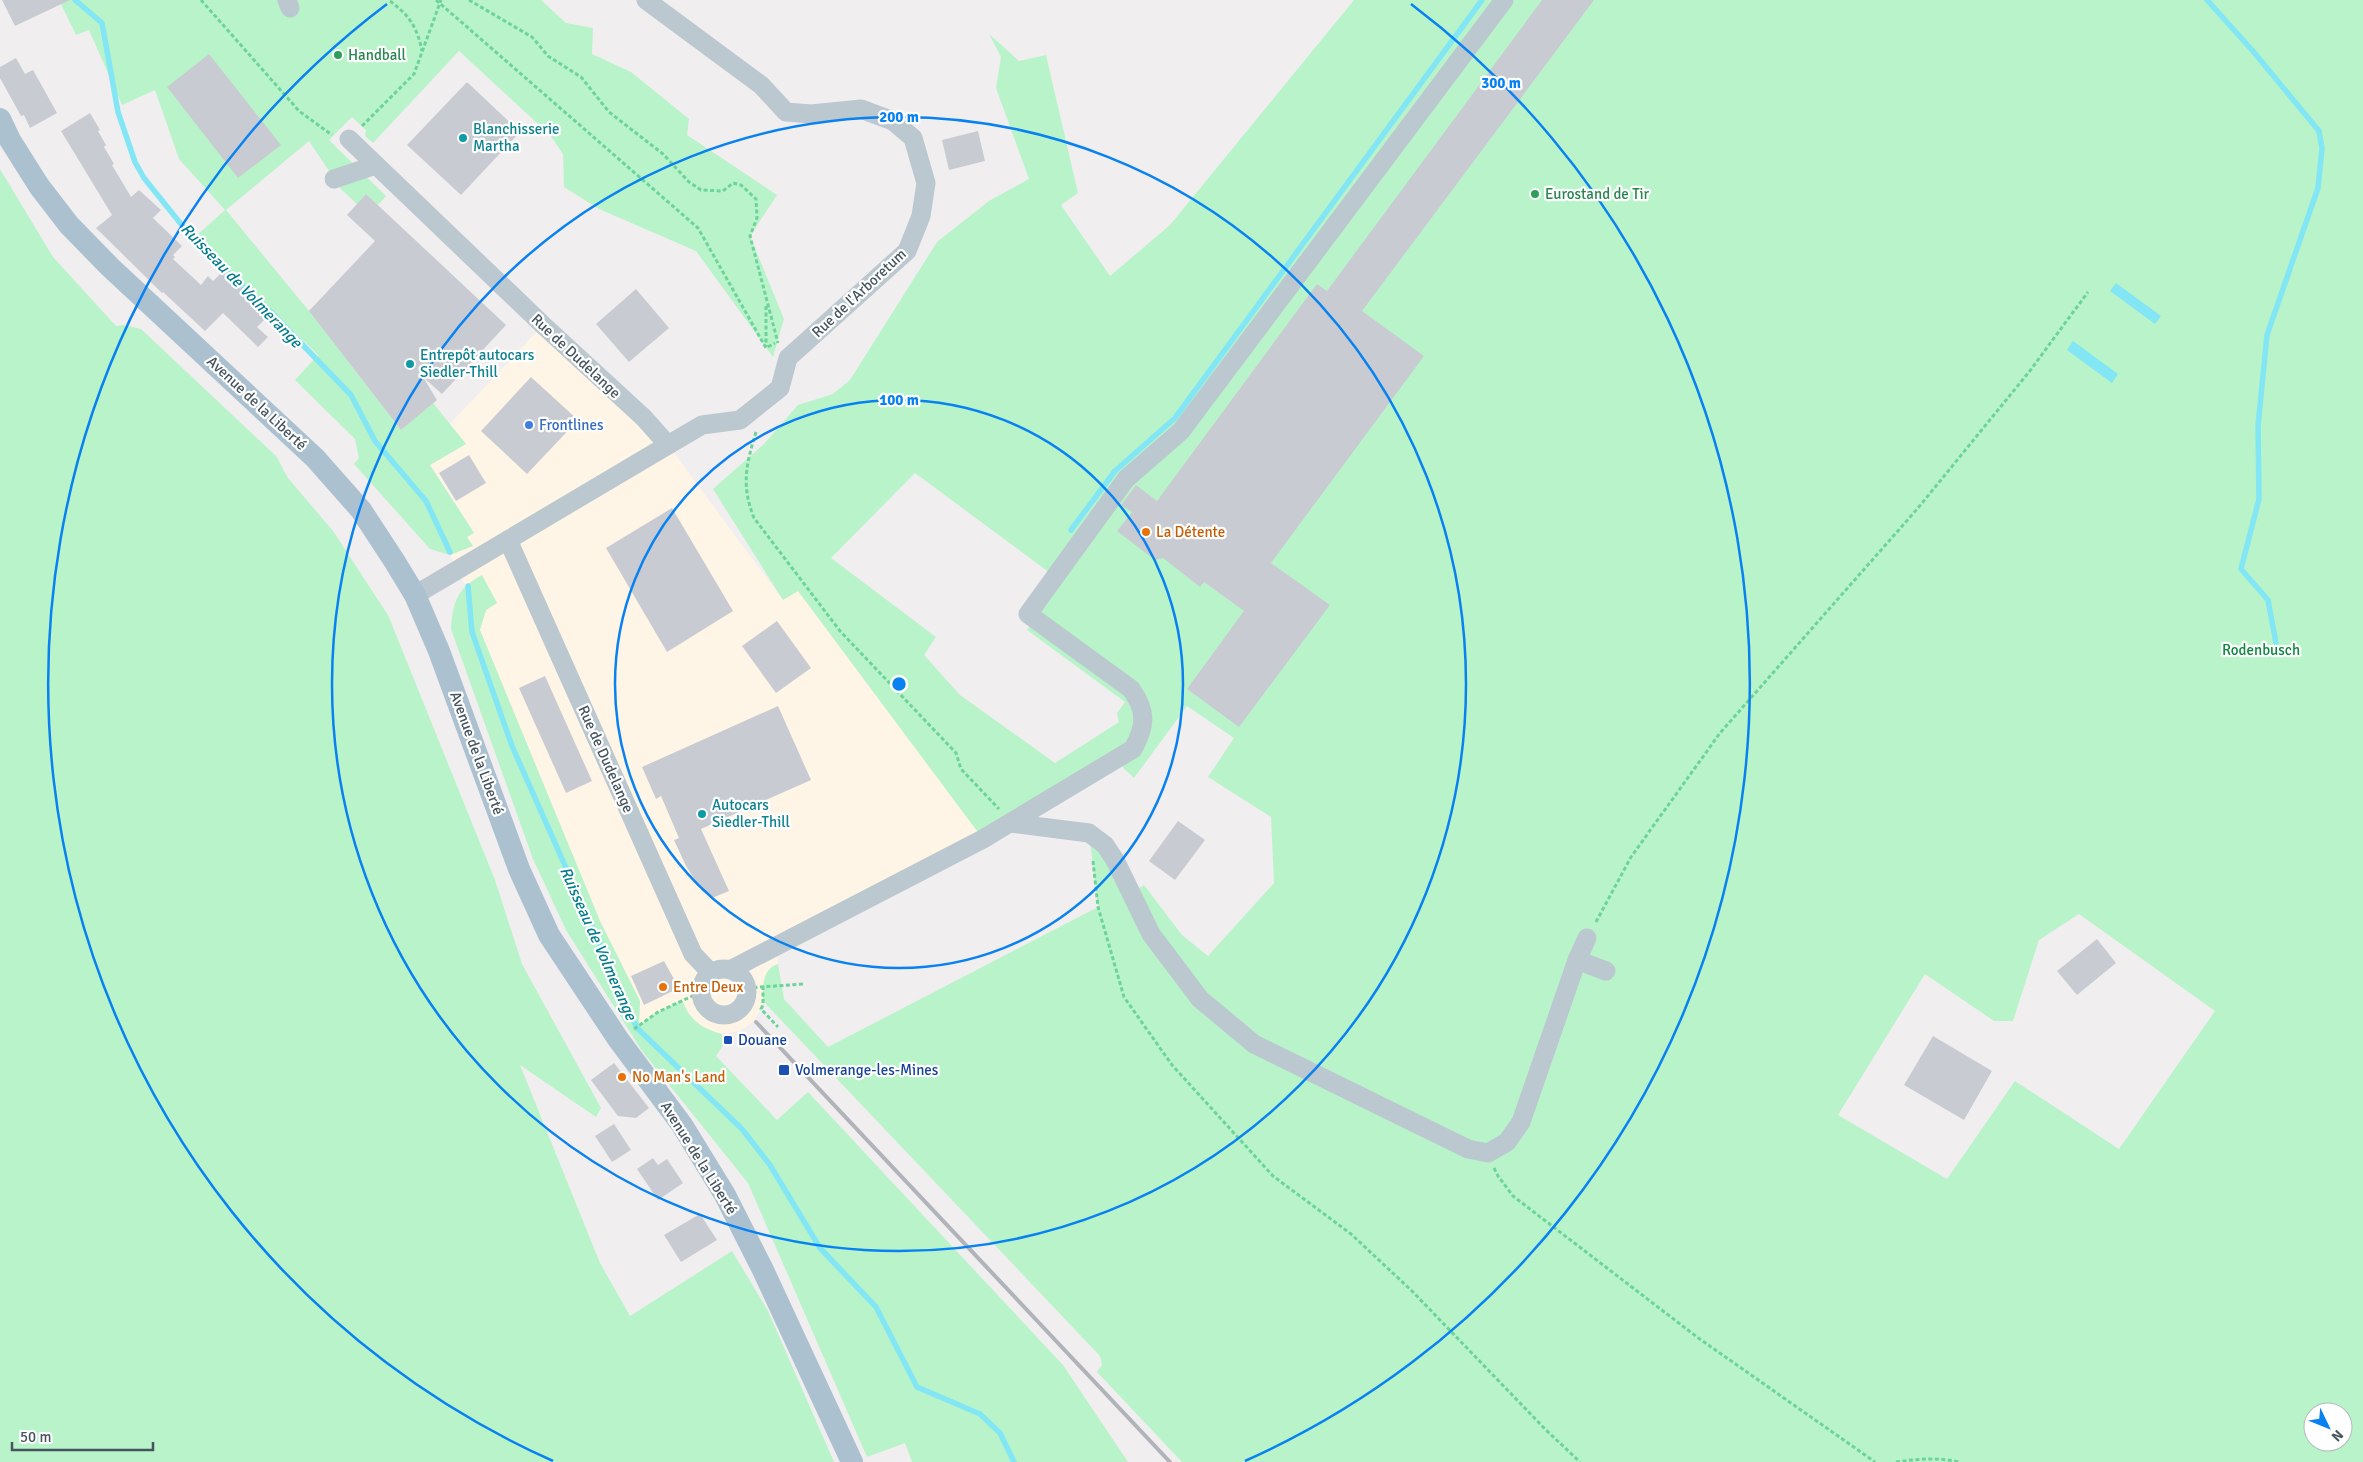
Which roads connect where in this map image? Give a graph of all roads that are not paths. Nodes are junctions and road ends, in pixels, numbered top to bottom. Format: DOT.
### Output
graph roads {
  1 [pos="646,0"];
  2 [pos="1504,0"];
  3 [pos="0,119"];
  4 [pos="349,139"];
  5 [pos="376,165"];
  6 [pos="334,179"];
  7 [pos="668,445"];
  8 [pos="508,540"];
  9 [pos="415,595"];
  10 [pos="1010,823"];
  11 [pos="1587,938"];
  12 [pos="1577,960"];
  13 [pos="730,970"];
  14 [pos="1606,971"];
  15 [pos="711,973"];
  16 [pos="852,1462"];
  1 -- 7 [label="street, Rue de l'Arboretum"];
  2 -- 10 [label="street"];
  3 -- 9 [label="main road, Avenue de la Liberté"];
  4 -- 5 [label="street, Rue de Dudelange"];
  5 -- 6 [label="street"];
  5 -- 7 [label="street, Rue de Dudelange"];
  7 -- 8 [label="street"];
  8 -- 9 [label="street"];
  8 -- 15 [label="street, Rue de Dudelange"];
  9 -- 16 [label="main road, Avenue de la Liberté"];
  10 -- 12 [label="street"];
  10 -- 13 [label="street"];
  11 -- 12 [label="street"];
  12 -- 14 [label="street"];
  13 -- 15 [label="street"];
  13 -- 15 [label="street"];
}
